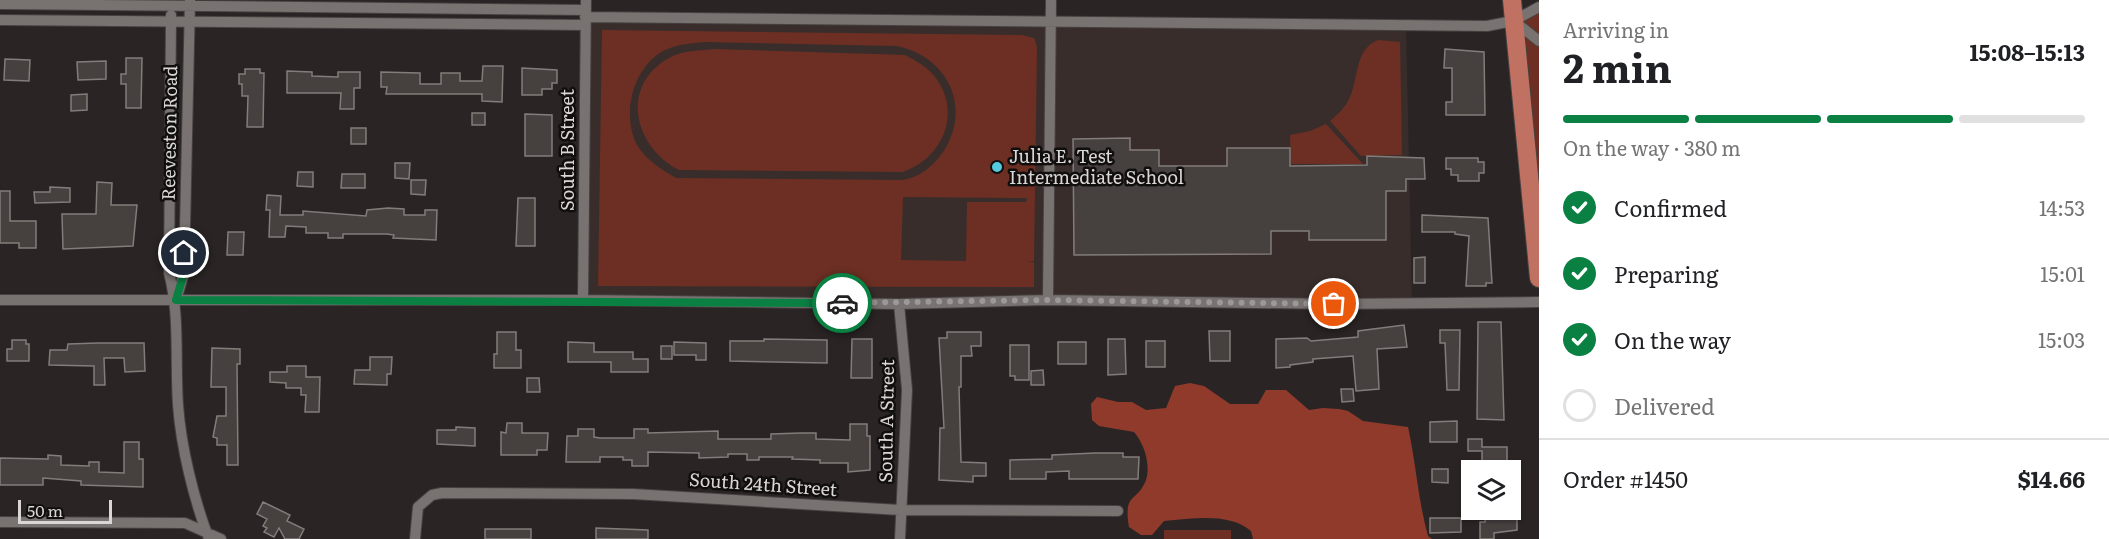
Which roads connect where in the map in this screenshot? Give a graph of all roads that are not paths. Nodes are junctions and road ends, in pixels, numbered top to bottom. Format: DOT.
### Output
graph roads {
  1 [pos="1051,0"];
  2 [pos="1512,0"];
  3 [pos="171,3"];
  4 [pos="190,3"];
  5 [pos="0,4"];
  6 [pos="1539,7"];
  7 [pos="586,13"];
  8 [pos="0,20"];
  9 [pos="1051,20"];
  10 [pos="172,21"];
  11 [pos="188,21"];
  12 [pos="1513,21"];
  13 [pos="1539,40"];
  14 [pos="1539,279"];
  15 [pos="0,300"];
  16 [pos="176,300"];
  17 [pos="583,300"];
  18 [pos="1048,300"];
  19 [pos="1539,302"];
  20 [pos="899,304"];
  21 [pos="900,510"];
  22 [pos="1118,511"];
  23 [pos="0,522"];
  24 [pos="208,535"];
  25 [pos="221,539"];
  26 [pos="416,539"];
  27 [pos="900,539"];
  1 -- 9 [label="street"];
  2 -- 12 [label="main road"];
  3 -- 4 [label="street"];
  3 -- 5 [label="street"];
  3 -- 10 [label="street, Reeveston Road"];
  4 -- 7 [label="street"];
  4 -- 11 [label="street, Reeveston Road"];
  6 -- 12 [label="street"];
  7 -- 9 [label="street"];
  7 -- 11 [label="street"];
  7 -- 17 [label="street, South B Street"];
  8 -- 10 [label="street"];
  9 -- 12 [label="street"];
  9 -- 18 [label="street"];
  10 -- 11 [label="street"];
  10 -- 16 [label="street, Reeveston Road"];
  11 -- 16 [label="street, Reeveston Road"];
  12 -- 13 [label="street"];
  12 -- 14 [label="main road"];
  15 -- 16 [label="street"];
  16 -- 17 [label="street"];
  16 -- 24 [label="street, Reeveston Road"];
  17 -- 20 [label="street"];
  18 -- 19 [label="street"];
  18 -- 20 [label="street"];
  20 -- 21 [label="street, South A Street"];
  21 -- 22 [label="street, South 24th Street"];
  21 -- 26 [label="street, South 24th Street"];
  21 -- 27 [label="street, South A Street"];
  23 -- 24 [label="street"];
  24 -- 25 [label="street"];
}
